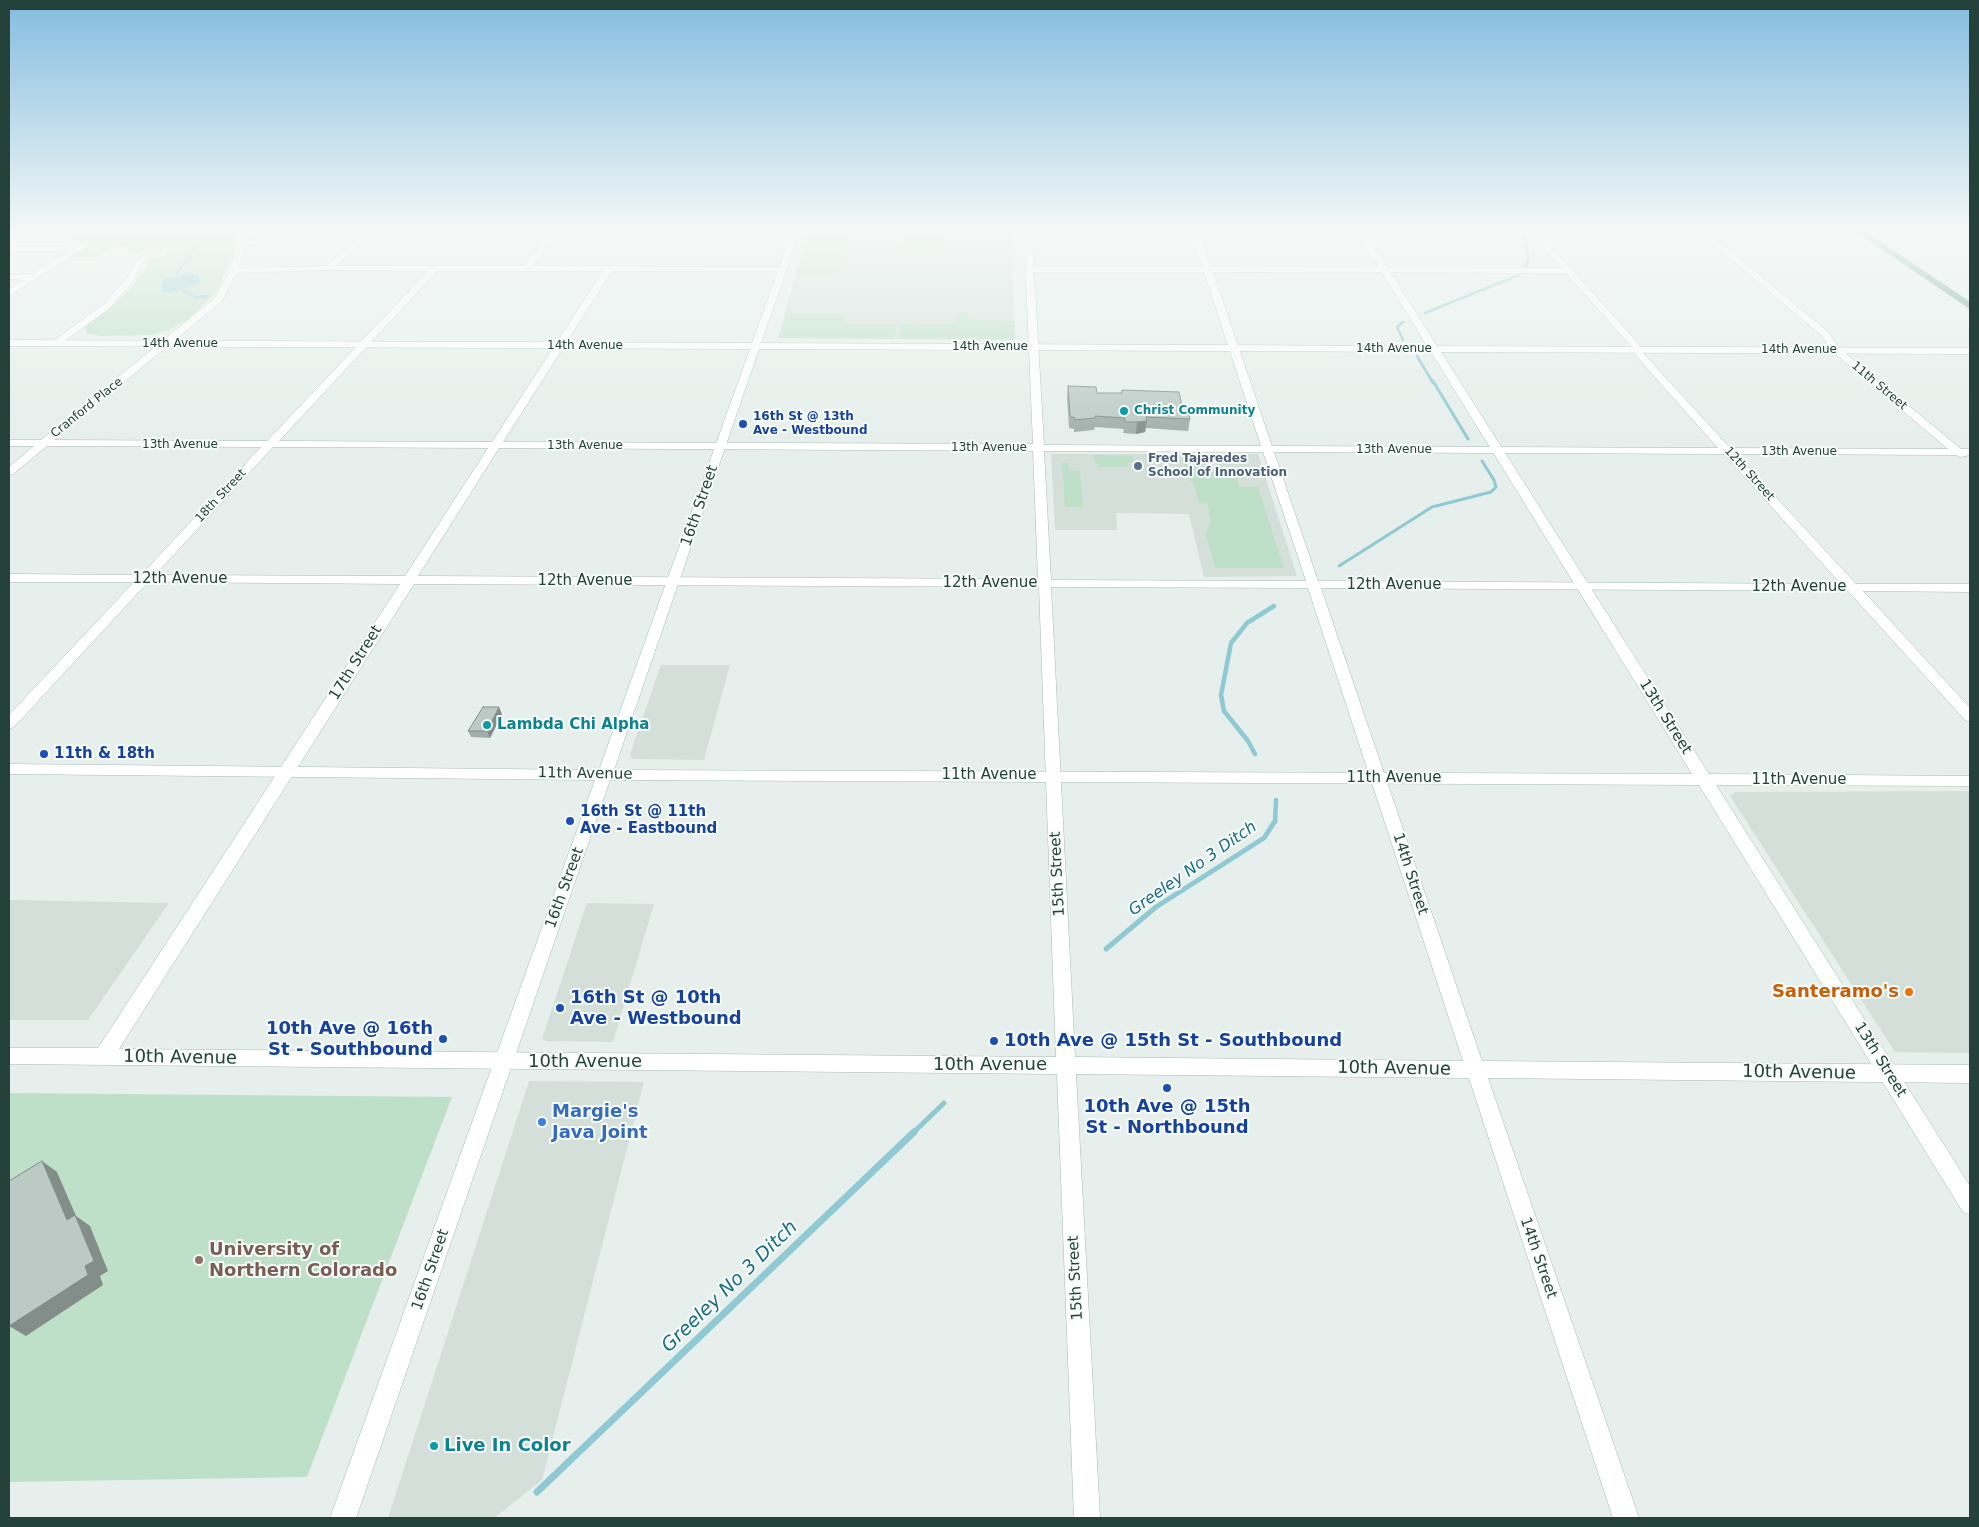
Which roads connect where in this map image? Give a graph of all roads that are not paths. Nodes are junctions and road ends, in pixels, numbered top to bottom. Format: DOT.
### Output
graph roads {
  1 [pos="112,300"];
  2 [pos="217,300"];
  3 [pos="405,300"];
  4 [pos="589,300"];
  5 [pos="772,300"];
  6 [pos="1031,300"];
  7 [pos="1217,300"];
  8 [pos="1404,300"];
  9 [pos="1594,300"];
  10 [pos="1785,300"];
  11 [pos="9,343"];
  12 [pos="56,344"];
  13 [pos="166,344"];
  14 [pos="363,345"];
  15 [pos="559,346"];
  16 [pos="756,346"];
  17 [pos="1033,347"];
  18 [pos="1234,348"];
  19 [pos="1434,349"];
  20 [pos="1636,350"];
  21 [pos="1836,350"];
  22 [pos="1970,351"];
  23 [pos="9,444"];
  24 [pos="43,444"];
  25 [pos="268,445"];
  26 [pos="495,446"];
  27 [pos="721,447"];
  28 [pos="1037,448"];
  29 [pos="1268,449"];
  30 [pos="1498,450"];
  31 [pos="1728,451"];
  32 [pos="1958,452"];
  33 [pos="1970,452"];
  34 [pos="1970,462"];
  35 [pos="9,472"];
  36 [pos="9,578"];
  37 [pos="144,579"];
  38 [pos="408,580"];
  39 [pos="673,582"];
  40 [pos="1044,583"];
  41 [pos="1313,585"];
  42 [pos="1583,586"];
  43 [pos="1852,588"];
  44 [pos="1970,588"];
  45 [pos="1970,717"];
  46 [pos="9,724"];
  47 [pos="9,769"];
  48 [pos="287,771"];
  49 [pos="605,774"];
  50 [pos="1053,775"];
  51 [pos="1378,778"];
  52 [pos="1704,779"];
  53 [pos="1970,781"];
  54 [pos="9,1056"];
  55 [pos="103,1057"];
  56 [pos="504,1061"];
  57 [pos="1066,1065"];
  58 [pos="1475,1070"];
  59 [pos="1889,1074"];
  60 [pos="1970,1074"];
  61 [pos="1970,1204"];
  62 [pos="343,1518"];
  63 [pos="1087,1518"];
  64 [pos="1626,1518"];
  1 -- 12 [label="street"];
  2 -- 13 [label="street, Cranford Place"];
  3 -- 14 [label="street, 18th Street"];
  4 -- 15 [label="street, 17th Street"];
  5 -- 16 [label="street, 16th Street"];
  6 -- 17 [label="street, 15th Street"];
  7 -- 18 [label="street, 14th Street"];
  8 -- 19 [label="street, 13th Street"];
  9 -- 20 [label="street, 12th Street"];
  10 -- 21 [label="street, 11th Street"];
  11 -- 12 [label="street, 14th Avenue"];
  12 -- 13 [label="street, 14th Avenue"];
  13 -- 14 [label="street, 14th Avenue"];
  13 -- 24 [label="street, Cranford Place"];
  14 -- 15 [label="street, 14th Avenue"];
  14 -- 25 [label="street, 18th Street"];
  15 -- 16 [label="street, 14th Avenue"];
  15 -- 26 [label="street, 17th Street"];
  16 -- 17 [label="street, 14th Avenue"];
  16 -- 27 [label="street, 16th Street"];
  17 -- 18 [label="street, 14th Avenue"];
  17 -- 28 [label="street, 15th Street"];
  18 -- 19 [label="street, 14th Avenue"];
  18 -- 29 [label="street, 14th Street"];
  19 -- 20 [label="street, 14th Avenue"];
  19 -- 30 [label="street, 13th Street"];
  20 -- 21 [label="street, 14th Avenue"];
  20 -- 31 [label="street, 12th Street"];
  21 -- 22 [label="street, 14th Avenue"];
  21 -- 32 [label="street, 11th Street"];
  23 -- 24 [label="street, 13th Avenue"];
  24 -- 25 [label="street, 13th Avenue"];
  24 -- 35 [label="street, Cranford Place"];
  25 -- 26 [label="street, 13th Avenue"];
  25 -- 37 [label="street, 18th Street"];
  26 -- 27 [label="street, 13th Avenue"];
  26 -- 38 [label="street, 17th Street"];
  27 -- 28 [label="street, 13th Avenue"];
  27 -- 39 [label="street, 16th Street"];
  28 -- 29 [label="street, 13th Avenue"];
  28 -- 40 [label="street, 15th Street"];
  29 -- 30 [label="street, 13th Avenue"];
  29 -- 41 [label="street, 14th Street"];
  30 -- 31 [label="street, 13th Avenue"];
  30 -- 42 [label="street, 13th Street"];
  31 -- 32 [label="street, 13th Avenue"];
  31 -- 43 [label="street, 12th Street"];
  32 -- 33 [label="street, 13th Avenue"];
  32 -- 34 [label="street, 11th Street"];
  36 -- 37 [label="street, 12th Avenue"];
  37 -- 38 [label="street, 12th Avenue"];
  37 -- 46 [label="street, 18th Street"];
  38 -- 39 [label="street, 12th Avenue"];
  38 -- 48 [label="street, 17th Street"];
  39 -- 40 [label="street, 12th Avenue"];
  39 -- 49 [label="street, 16th Street"];
  40 -- 41 [label="street, 12th Avenue"];
  40 -- 50 [label="street, 15th Street"];
  41 -- 42 [label="street, 12th Avenue"];
  41 -- 51 [label="street, 14th Street"];
  42 -- 43 [label="street, 12th Avenue"];
  42 -- 52 [label="street, 13th Street"];
  43 -- 44 [label="street, 12th Avenue"];
  43 -- 45 [label="street, 12th Street"];
  47 -- 48 [label="street, 11th Avenue"];
  48 -- 49 [label="street, 11th Avenue"];
  48 -- 55 [label="street, 17th Street"];
  49 -- 50 [label="street, 11th Avenue"];
  49 -- 56 [label="street, 16th Street"];
  50 -- 51 [label="street, 11th Avenue"];
  50 -- 57 [label="street, 15th Street"];
  51 -- 52 [label="street, 11th Avenue"];
  51 -- 58 [label="street, 14th Street"];
  52 -- 53 [label="street, 11th Avenue"];
  52 -- 59 [label="street, 13th Street"];
  54 -- 55 [label="street, 10th Avenue"];
  55 -- 56 [label="street, 10th Avenue"];
  56 -- 57 [label="street, 10th Avenue"];
  56 -- 62 [label="street, 16th Street"];
  57 -- 58 [label="street, 10th Avenue"];
  57 -- 63 [label="street, 15th Street"];
  58 -- 59 [label="street, 10th Avenue"];
  58 -- 64 [label="street, 14th Street"];
  59 -- 60 [label="street, 10th Avenue"];
  59 -- 61 [label="street, 13th Street"];
}
